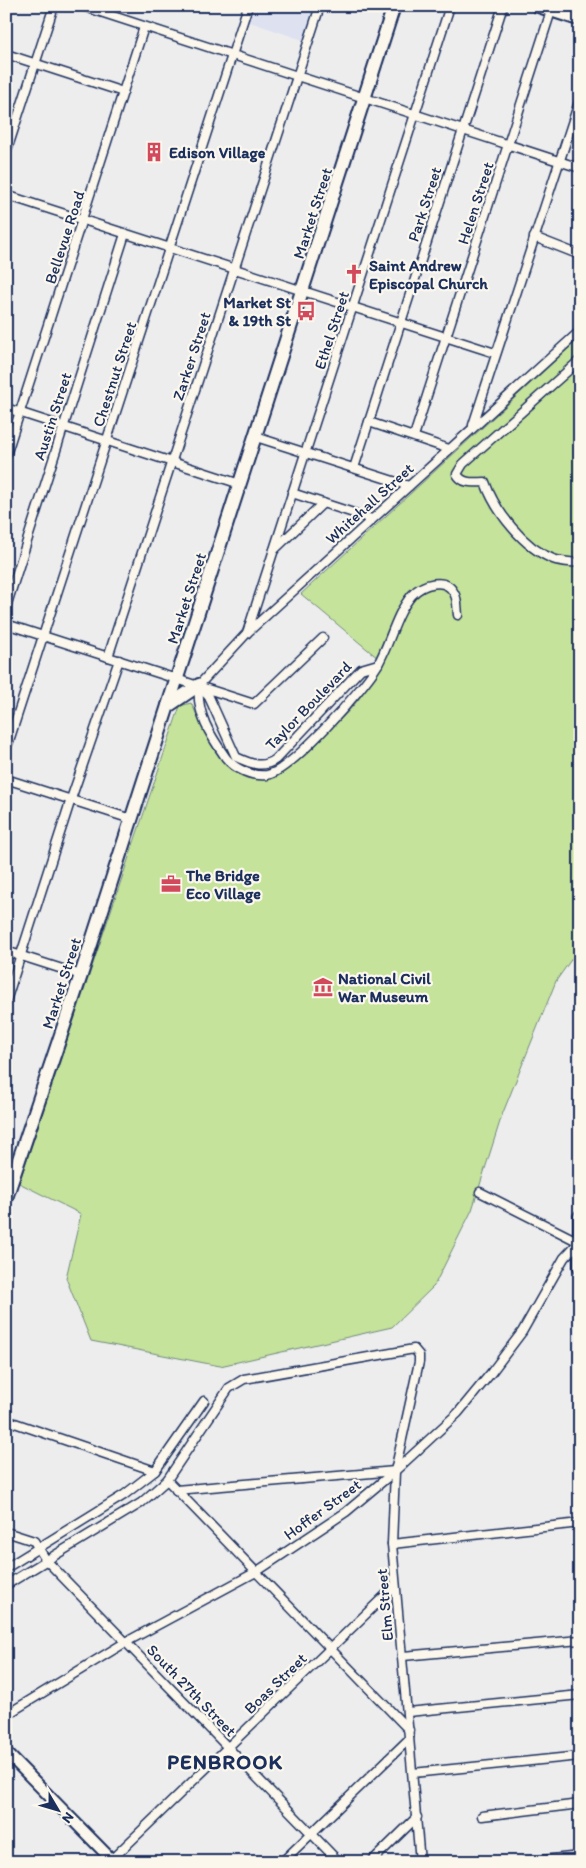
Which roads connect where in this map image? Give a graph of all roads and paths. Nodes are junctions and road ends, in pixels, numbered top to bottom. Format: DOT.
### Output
graph roads {
  1 [pos="54,6"];
  2 [pos="82,6"];
  3 [pos="248,6"];
  4 [pos="320,6"];
  5 [pos="394,6"];
  6 [pos="450,6"];
  7 [pos="502,6"];
  8 [pos="537,6"];
  9 [pos="552,8"];
  10 [pos="580,20"];
  11 [pos="144,26"];
  12 [pos="6,54"];
  13 [pos="232,55"];
  14 [pos="35,63"];
  15 [pos="297,76"];
  16 [pos="123,92"];
  17 [pos="366,98"];
  18 [pos="580,99"];
  19 [pos="415,114"];
  20 [pos="463,130"];
  21 [pos="508,144"];
  22 [pos="6,153"];
  23 [pos="559,161"];
  24 [pos="580,168"];
  25 [pos="6,195"];
  26 [pos="84,220"];
  27 [pos="125,234"];
  28 [pos="534,237"];
  29 [pos="169,248"];
  30 [pos="580,254"];
  31 [pos="234,269"];
  32 [pos="303,292"];
  33 [pos="353,307"];
  34 [pos="401,323"];
  35 [pos="580,331"];
  36 [pos="446,337"];
  37 [pos="495,353"];
  38 [pos="580,360"];
  39 [pos="6,408"];
  40 [pos="20,413"];
  41 [pos="369,422"];
  42 [pos="62,426"];
  43 [pos="472,427"];
  44 [pos="414,436"];
  45 [pos="256,437"];
  46 [pos="106,441"];
  47 [pos="449,449"];
  48 [pos="306,453"];
  49 [pos="6,455"];
  50 [pos="172,462"];
  51 [pos="354,468"];
  52 [pos="240,484"];
  53 [pos="409,486"];
  54 [pos="292,493"];
  55 [pos="324,503"];
  56 [pos="372,519"];
  57 [pos="274,551"];
  58 [pos="580,563"];
  59 [pos="6,607"];
  60 [pos="458,615"];
  61 [pos="6,624"];
  62 [pos="247,633"];
  63 [pos="43,636"];
  64 [pos="323,638"];
  65 [pos="108,657"];
  66 [pos="119,660"];
  67 [pos="378,664"];
  68 [pos="177,679"];
  69 [pos="198,685"];
  70 [pos="168,706"];
  71 [pos="6,750"];
  72 [pos="6,779"];
  73 [pos="71,800"];
  74 [pos="131,819"];
  75 [pos="6,951"];
  76 [pos="21,956"];
  77 [pos="81,975"];
  78 [pos="6,1001"];
  79 [pos="480,1192"];
  80 [pos="6,1198"];
  81 [pos="580,1217"];
  82 [pos="579,1242"];
  83 [pos="580,1267"];
  84 [pos="204,1401"];
  85 [pos="6,1420"];
  86 [pos="155,1471"];
  87 [pos="395,1472"];
  88 [pos="167,1480"];
  89 [pos="176,1490"];
  90 [pos="580,1523"];
  91 [pos="6,1532"];
  92 [pos="392,1544"];
  93 [pos="39,1548"];
  94 [pos="46,1560"];
  95 [pos="6,1568"];
  96 [pos="256,1572"];
  97 [pos="6,1585"];
  98 [pos="394,1586"];
  99 [pos="580,1640"];
  100 [pos="126,1642"];
  101 [pos="330,1648"];
  102 [pos="403,1656"];
  103 [pos="580,1696"];
  104 [pos="408,1712"];
  105 [pos="6,1715"];
  106 [pos="409,1730"];
  107 [pos="409,1739"];
  108 [pos="228,1747"];
  109 [pos="6,1752"];
  110 [pos="580,1756"];
  111 [pos="413,1773"];
  112 [pos="580,1804"];
  113 [pos="482,1816"];
  114 [pos="417,1818"];
  115 [pos="312,1833"];
  116 [pos="580,1856"];
  117 [pos="112,1861"];
  118 [pos="282,1862"];
  119 [pos="339,1862"];
  120 [pos="371,1862"];
  121 [pos="420,1862"];
  122 [pos="524,1862"];
  1 -- 14 [label="street"];
  2 -- 11 [label="street"];
  3 -- 13 [label="street, Chestnut Street"];
  4 -- 15 [label="street, Zarker Street"];
  5 -- 17 [label="main road, Market Street"];
  6 -- 19 [label="street, Ethel Street"];
  7 -- 20 [label="street, Park Street"];
  8 -- 9 [label="main road"];
  9 -- 10 [label="main road"];
  9 -- 21 [label="street, Helen Street"];
  11 -- 13 [label="street"];
  11 -- 16 [label="street, Bellevue Road"];
  12 -- 14 [label="street"];
  13 -- 15 [label="street"];
  13 -- 29 [label="street, Chestnut Street"];
  14 -- 16 [label="street"];
  14 -- 22 [label="street"];
  15 -- 17 [label="street"];
  15 -- 31 [label="street, Zarker Street"];
  16 -- 26 [label="street, Bellevue Road"];
  17 -- 19 [label="street"];
  17 -- 32 [label="main road, Market Street"];
  18 -- 23 [label="street"];
  19 -- 20 [label="street"];
  19 -- 33 [label="street, Ethel Street"];
  20 -- 21 [label="street"];
  20 -- 34 [label="street, Park Street"];
  21 -- 23 [label="street"];
  21 -- 36 [label="street, Helen Street"];
  23 -- 24 [label="street"];
  23 -- 28 [label="street"];
  25 -- 26 [label="street"];
  26 -- 27 [label="street"];
  26 -- 40 [label="street, Bellevue Road"];
  27 -- 29 [label="street"];
  27 -- 42 [label="street, Austin Street"];
  28 -- 30 [label="street"];
  28 -- 37 [label="street"];
  29 -- 31 [label="street"];
  29 -- 46 [label="street, Chestnut Street"];
  31 -- 32 [label="street"];
  31 -- 50 [label="street, Zarker Street"];
  32 -- 33 [label="street"];
  32 -- 45 [label="main road, Market Street"];
  33 -- 34 [label="street"];
  33 -- 48 [label="street, Ethel Street"];
  34 -- 36 [label="street"];
  34 -- 41 [label="street, Park Street"];
  35 -- 43 [label="street, Whitehall Street"];
  36 -- 37 [label="street"];
  36 -- 44 [label="street, Helen Street"];
  37 -- 43 [label="street"];
  38 -- 58 [label="street"];
  39 -- 40 [label="street"];
  40 -- 42 [label="street"];
  40 -- 49 [label="street, Bellevue Road"];
  41 -- 44 [label="street"];
  41 -- 51 [label="street, Park Street"];
  42 -- 46 [label="street"];
  42 -- 59 [label="street, Austin Street"];
  43 -- 47 [label="street, Whitehall Street"];
  44 -- 47 [label="street"];
  45 -- 48 [label="street"];
  45 -- 52 [label="main road, Market Street"];
  46 -- 50 [label="street"];
  46 -- 63 [label="street, Chestnut Street"];
  47 -- 53 [label="street, Whitehall Street"];
  48 -- 51 [label="street"];
  48 -- 54 [label="street, Ethel Street"];
  50 -- 52 [label="street"];
  50 -- 65 [label="street, Zarker Street"];
  51 -- 53 [label="street"];
  52 -- 68 [label="main road, Market Street"];
  53 -- 56 [label="street, Whitehall Street"];
  54 -- 55 [label="street"];
  54 -- 57 [label="street, Ethel Street"];
  55 -- 56 [label="street"];
  55 -- 57 [label="street"];
  56 -- 62 [label="street, Whitehall Street"];
  57 -- 62 [label="street, Ethel Street"];
  60 -- 67 [label="street, Taylor Boulevard"];
  61 -- 63 [label="street"];
  62 -- 69 [label="street, Whitehall Street"];
  63 -- 65 [label="street"];
  63 -- 71 [label="street, Chestnut Street"];
  64 -- 69 [label="street"];
  65 -- 66 [label="street"];
  66 -- 68 [label="street"];
  66 -- 73 [label="street"];
  67 -- 69 [label="street, Taylor Boulevard"];
  67 -- 69 [label="street, Taylor Boulevard"];
  68 -- 69 [label="street"];
  68 -- 70 [label="main road, Market Street"];
  69 -- 70 [label="main road"];
  70 -- 74 [label="main road, Market Street"];
  72 -- 73 [label="street"];
  73 -- 74 [label="street"];
  73 -- 76 [label="street"];
  74 -- 77 [label="main road, Market Street"];
  75 -- 76 [label="street"];
  76 -- 77 [label="street"];
  76 -- 78 [label="street"];
  77 -- 80 [label="main road, Market Street"];
  79 -- 82 [label="street"];
  81 -- 82 [label="main road"];
  82 -- 83 [label="main road"];
  82 -- 87 [label="street, Hoffer Street"];
  84 -- 86 [label="street"];
  85 -- 86 [label="street"];
  86 -- 93 [label="street"];
  87 -- 88 [label="street, Elm Street"];
  87 -- 89 [label="street"];
  87 -- 92 [label="street, Elm Street"];
  87 -- 96 [label="street, Hoffer Street"];
  88 -- 89 [label="street"];
  88 -- 94 [label="street"];
  89 -- 96 [label="street"];
  90 -- 92 [label="street"];
  91 -- 93 [label="street"];
  92 -- 98 [label="street, Elm Street"];
  93 -- 94 [label="street, South 27th Street"];
  93 -- 95 [label="street"];
  94 -- 97 [label="street"];
  94 -- 100 [label="street, South 27th Street"];
  96 -- 100 [label="street, Hoffer Street"];
  96 -- 101 [label="street"];
  98 -- 101 [label="street, Boas Street"];
  98 -- 102 [label="street, Elm Street"];
  99 -- 102 [label="street"];
  100 -- 105 [label="street, Hoffer Street"];
  100 -- 108 [label="street, South 27th Street"];
  101 -- 106 [label="street"];
  101 -- 108 [label="street, Boas Street"];
  102 -- 104 [label="street, Elm Street"];
  103 -- 104 [label="street"];
  104 -- 106 [label="street, Elm Street"];
  106 -- 107 [label="street, Elm Street"];
  107 -- 111 [label="street, Elm Street"];
  107 -- 115 [label="street"];
  108 -- 115 [label="street, South 27th Street"];
  108 -- 117 [label="street, Boas Street"];
  109 -- 117 [label="street"];
  110 -- 111 [label="street"];
  111 -- 114 [label="street, Elm Street"];
  112 -- 113 [label="street"];
  114 -- 120 [label="street"];
  114 -- 121 [label="street, Elm Street"];
  115 -- 118 [label="street"];
  115 -- 119 [label="street, South 27th Street"];
  116 -- 122 [label="street"];
}
